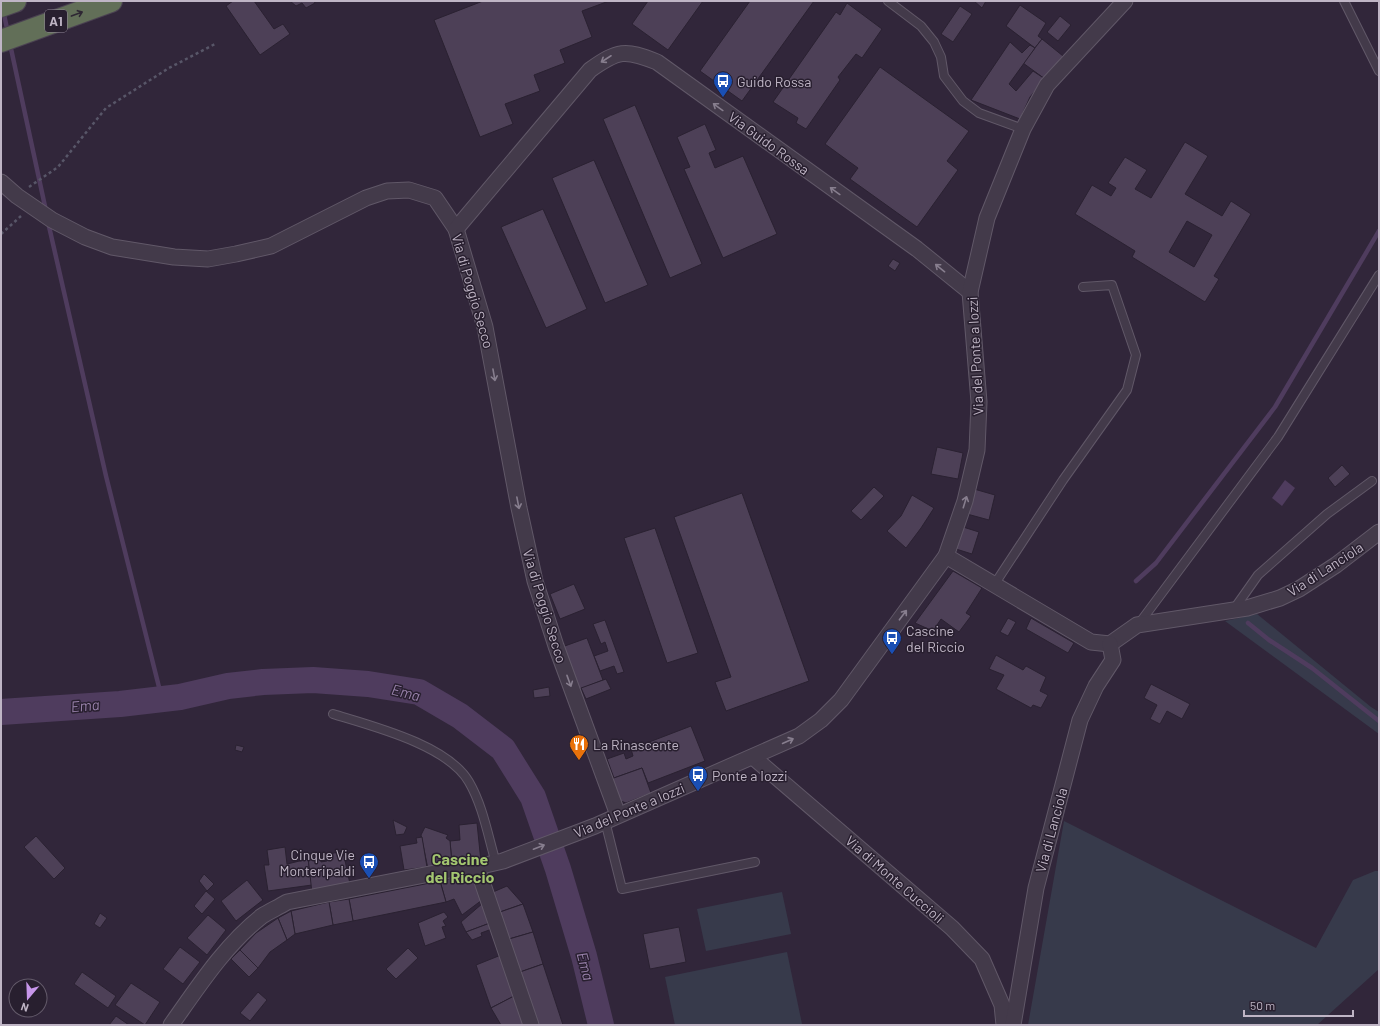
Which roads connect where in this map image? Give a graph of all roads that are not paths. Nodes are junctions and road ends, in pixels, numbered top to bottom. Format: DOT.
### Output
graph roads {
  1 [pos="14,1"];
  2 [pos="111,1"];
  3 [pos="888,1"];
  4 [pos="1125,1"];
  5 [pos="1344,1"];
  6 [pos="1,6"];
  7 [pos="1,42"];
  8 [pos="1379,71"];
  9 [pos="1023,129"];
  10 [pos="1,182"];
  11 [pos="456,229"];
  12 [pos="1379,275"];
  13 [pos="1083,287"];
  14 [pos="970,292"];
  15 [pos="1372,481"];
  16 [pos="1379,532"];
  17 [pos="946,556"];
  18 [pos="994,585"];
  19 [pos="1234,610"];
  20 [pos="1137,625"];
  21 [pos="1110,644"];
  22 [pos="333,714"];
  23 [pos="753,757"];
  24 [pos="606,821"];
  25 [pos="499,862"];
  26 [pos="755,862"];
  27 [pos="477,867"];
  28 [pos="171,1025"];
  29 [pos="532,1025"];
  30 [pos="1004,1025"];
  31 [pos="1013,1025"];
  1 -- 6 [label="highway"];
  7 -- 2 [label="highway, A1, one-way"];
  3 -- 9 [label="lane"];
  4 -- 9 [label="street, Via del Ponte a Iozzi"];
  5 -- 8 [label="lane"];
  9 -- 14 [label="street, Via del Ponte a Iozzi"];
  10 -- 11 [label="street, Via di Poggio Secco"];
  14 -- 11 [label="street, Via Guido Rossa, one-way"];
  11 -- 24 [label="street, Via di Poggio Secco, one-way"];
  12 -- 20 [label="lane"];
  13 -- 18 [label="lane"];
  17 -- 14 [label="street, Via del Ponte a Iozzi, one-way"];
  15 -- 19 [label="lane"];
  16 -- 19 [label="street, Via di Lanciola"];
  17 -- 18 [label="street"];
  23 -- 17 [label="street, Via del Ponte a Iozzi, one-way"];
  18 -- 21 [label="street"];
  19 -- 20 [label="street, Via di Lanciola"];
  20 -- 21 [label="street, Via di Lanciola"];
  21 -- 31 [label="street, Via di Lanciola"];
  22 -- 25 [label="lane"];
  23 -- 24 [label="street, Via del Ponte a Iozzi"];
  23 -- 30 [label="street, Via di Monte Cuccioli"];
  25 -- 24 [label="street, Via del Ponte a Iozzi, one-way"];
  24 -- 26 [label="lane"];
  25 -- 27 [label="street, Via del Ponte a Iozzi"];
  27 -- 28 [label="street, Via del Ponte a Iozzi"];
  27 -- 29 [label="street"];
}
